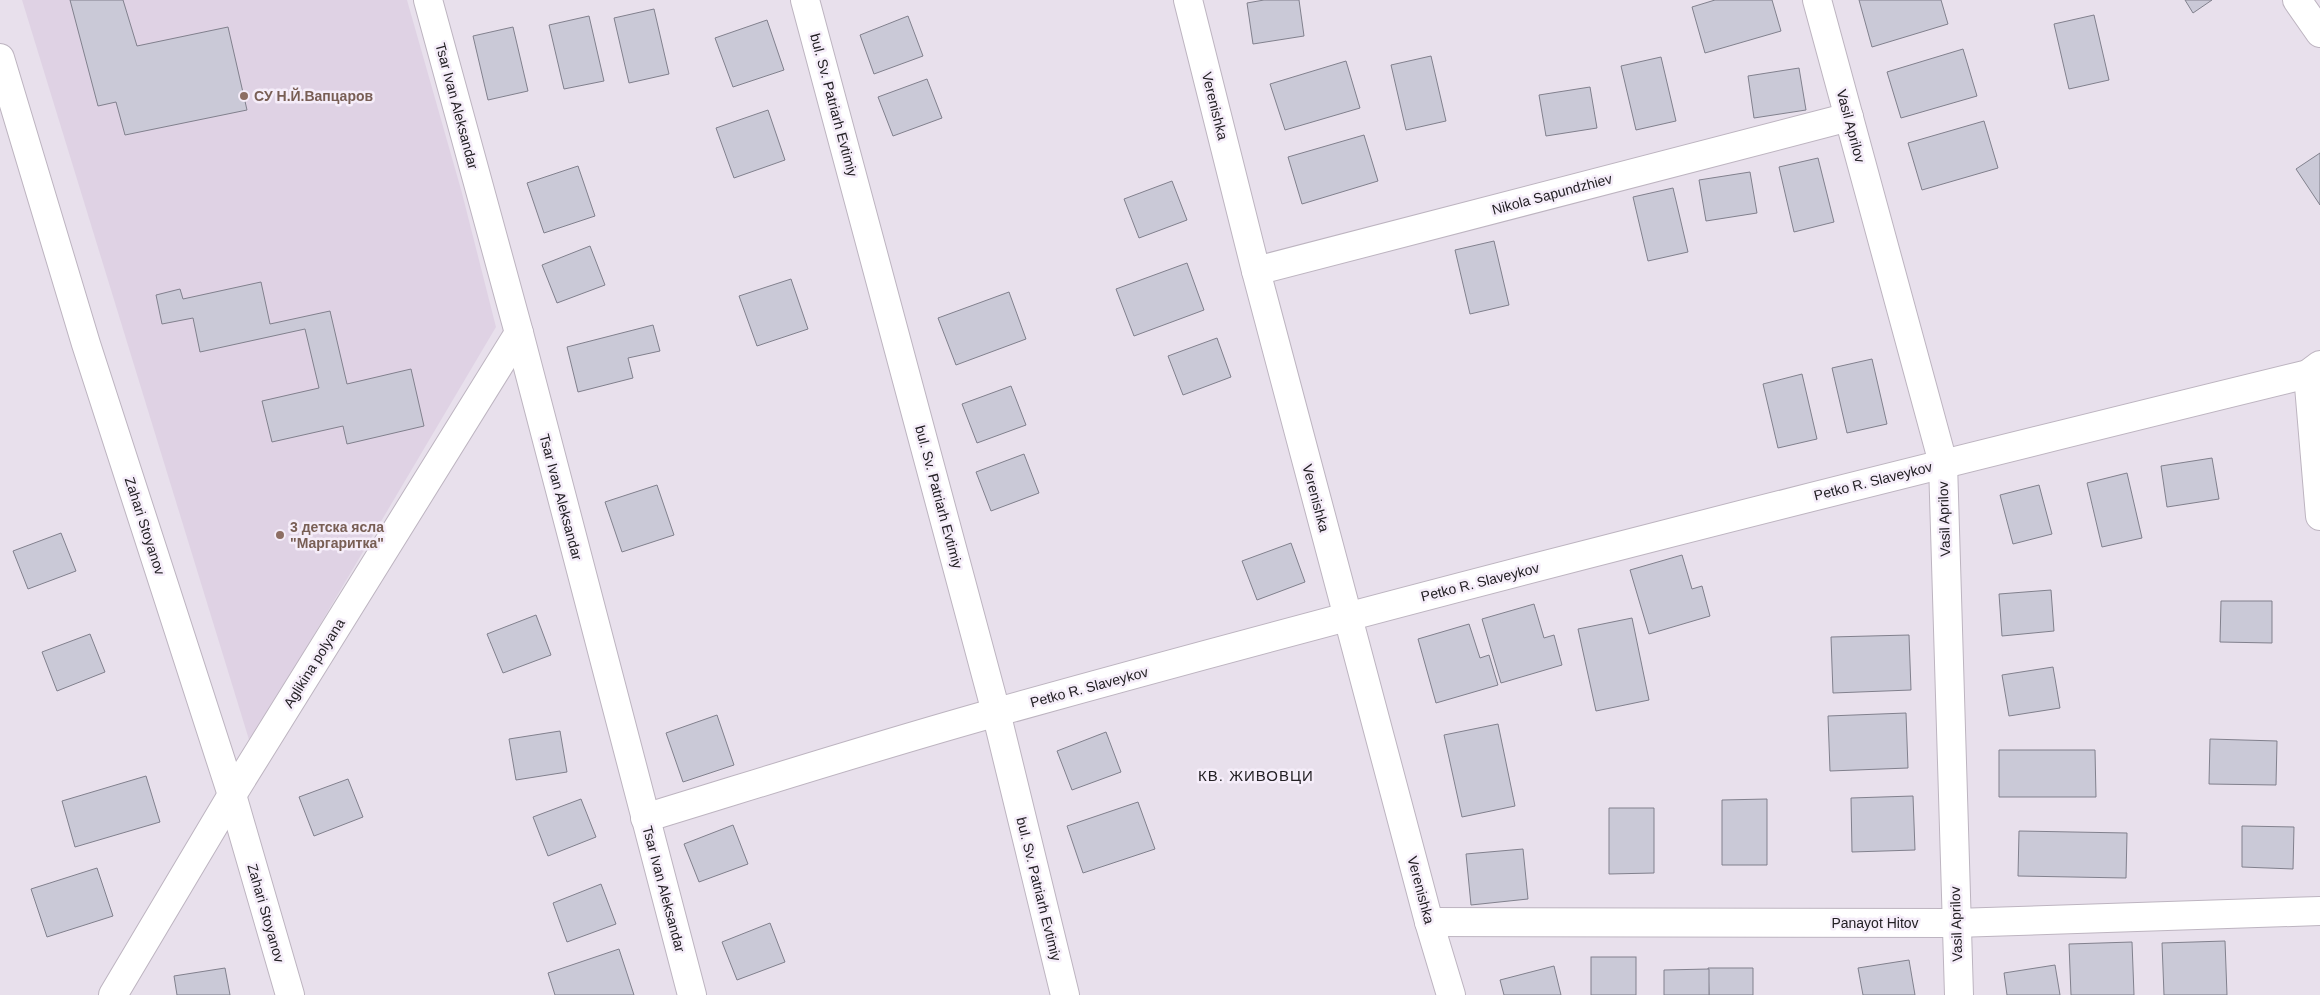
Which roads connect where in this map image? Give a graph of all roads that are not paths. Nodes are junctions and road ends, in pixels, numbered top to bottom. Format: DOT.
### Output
graph roads {
  1 [pos="428,0"];
  2 [pos="805,0"];
  3 [pos="1188,0"];
  4 [pos="1817,0"];
  5 [pos="2297,0"];
  6 [pos="2320,33"];
  7 [pos="0,58"];
  8 [pos="1849,117"];
  9 [pos="1256,271"];
  10 [pos="518,333"];
  11 [pos="2314,369"];
  12 [pos="1942,463"];
  13 [pos="2320,516"];
  14 [pos="1348,616"];
  15 [pos="996,712"];
  16 [pos="232,794"];
  17 [pos="645,818"];
  18 [pos="2320,911"];
  19 [pos="1429,922"];
  20 [pos="1956,923"];
  21 [pos="114,995"];
  22 [pos="290,995"];
  23 [pos="692,995"];
  24 [pos="1065,995"];
  25 [pos="1451,995"];
  26 [pos="1959,995"];
  1 -- 10 [label="street, Tsar Ivan Aleksandar"];
  2 -- 15 [label="street, bul. Sv. Patriarh Evtimiy"];
  3 -- 9 [label="street, Verenishka"];
  4 -- 8 [label="street, Vasil Aprilov"];
  5 -- 6 [label="street"];
  7 -- 16 [label="street, Zahari Stoyanov"];
  8 -- 9 [label="street, Nikola Sapundzhiev"];
  8 -- 12 [label="street, Vasil Aprilov"];
  9 -- 14 [label="street, Verenishka"];
  10 -- 16 [label="street, Aglikina polyana"];
  10 -- 17 [label="street, Tsar Ivan Aleksandar"];
  11 -- 12 [label="street, Petko R. Slaveykov"];
  11 -- 13 [label="street"];
  12 -- 14 [label="street, Petko R. Slaveykov"];
  12 -- 20 [label="street, Vasil Aprilov"];
  14 -- 15 [label="street, Petko R. Slaveykov"];
  14 -- 19 [label="street, Verenishka"];
  15 -- 17 [label="street, Petko R. Slaveykov"];
  15 -- 24 [label="street, bul. Sv. Patriarh Evtimiy"];
  16 -- 21 [label="street, Aglikina polyana"];
  16 -- 22 [label="street, Zahari Stoyanov"];
  17 -- 23 [label="street, Tsar Ivan Aleksandar"];
  18 -- 20 [label="street, Panayot Hitov"];
  19 -- 20 [label="street, Panayot Hitov"];
  19 -- 25 [label="street, Verenishka"];
  20 -- 26 [label="street, Vasil Aprilov"];
}
